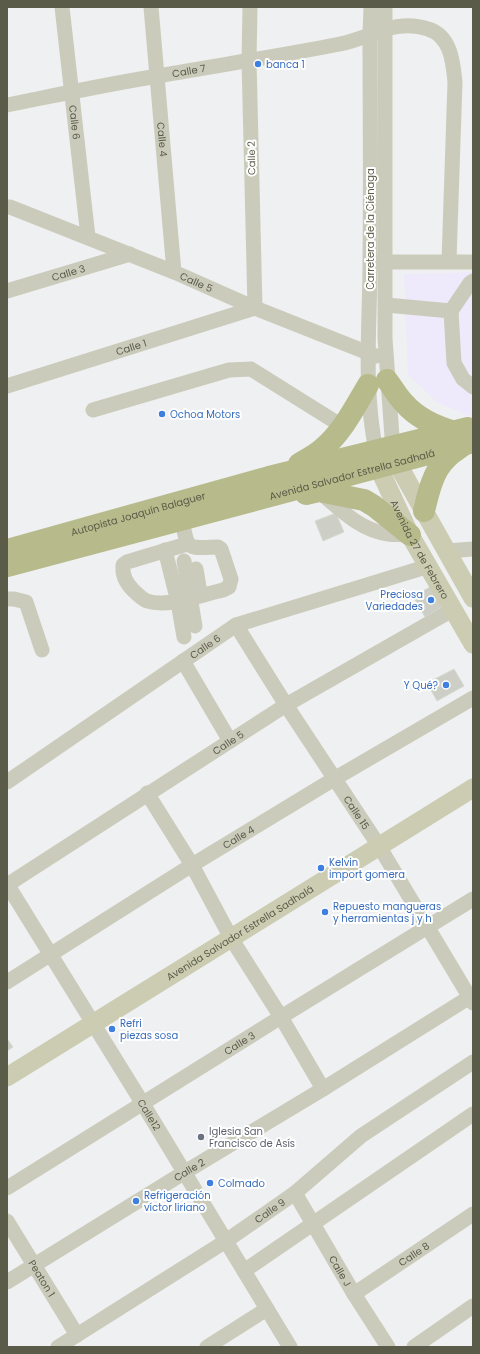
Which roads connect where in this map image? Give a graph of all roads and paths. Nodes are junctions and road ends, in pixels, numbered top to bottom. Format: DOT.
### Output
graph roads {
  1 [pos="62,7"];
  2 [pos="151,7"];
  3 [pos="250,7"];
  4 [pos="372,7"];
  5 [pos="385,7"];
  6 [pos="385,29"];
  7 [pos="370,34"];
  8 [pos="249,60"];
  9 [pos="157,76"];
  10 [pos="71,93"];
  11 [pos="7,105"];
  12 [pos="8,203"];
  13 [pos="88,237"];
  14 [pos="130,254"];
  15 [pos="449,261"];
  16 [pos="378,262"];
  17 [pos="473,262"];
  18 [pos="174,272"];
  19 [pos="473,281"];
  20 [pos="7,291"];
  21 [pos="386,305"];
  22 [pos="255,308"];
  23 [pos="451,311"];
  24 [pos="368,353"];
  25 [pos="380,375"];
  26 [pos="7,386"];
  27 [pos="473,388"];
  28 [pos="93,410"];
  29 [pos="342,426"];
  30 [pos="467,436"];
  31 [pos="387,457"];
  32 [pos="269,477"];
  33 [pos="232,506"];
  34 [pos="424,511"];
  35 [pos="182,520"];
  36 [pos="410,535"];
  37 [pos="187,544"];
  38 [pos="473,549"];
  39 [pos="7,550"];
  40 [pos="165,550"];
  41 [pos="447,551"];
  42 [pos="190,565"];
  43 [pos="7,566"];
  44 [pos="429,566"];
  45 [pos="190,598"];
  46 [pos="473,598"];
  47 [pos="7,599"];
  48 [pos="454,609"];
  49 [pos="200,626"];
  50 [pos="236,626"];
  51 [pos="184,637"];
  52 [pos="473,644"];
  53 [pos="42,650"];
  54 [pos="184,661"];
  55 [pos="473,698"];
  56 [pos="286,705"];
  57 [pos="230,740"];
  58 [pos="334,779"];
  59 [pos="7,782"];
  60 [pos="473,788"];
  61 [pos="147,793"];
  62 [pos="473,802"];
  63 [pos="381,850"];
  64 [pos="192,865"];
  65 [pos="7,884"];
  66 [pos="473,899"];
  67 [pos="428,927"];
  68 [pos="234,942"];
  69 [pos="52,954"];
  70 [pos="7,982"];
  71 [pos="472,999"];
  72 [pos="281,1017"];
  73 [pos="96,1028"];
  74 [pos="473,1062"];
  75 [pos="7,1077"];
  76 [pos="323,1089"];
  77 [pos="7,1090"];
  78 [pos="144,1104"];
  79 [pos="473,1114"];
  80 [pos="185,1172"];
  81 [pos="7,1188"];
  82 [pos="295,1193"];
  83 [pos="473,1214"];
  84 [pos="7,1221"];
  85 [pos="313,1225"];
  86 [pos="226,1241"];
  87 [pos="33,1265"];
  88 [pos="244,1272"];
  89 [pos="7,1282"];
  90 [pos="354,1294"];
  91 [pos="473,1306"];
  92 [pos="268,1310"];
  93 [pos="77,1335"];
  94 [pos="58,1347"];
  95 [pos="207,1347"];
  96 [pos="290,1347"];
  97 [pos="388,1347"];
  98 [pos="414,1347"];
  1 -- 10 [label="street, Calle 6"];
  2 -- 9 [label="street, Calle 4"];
  3 -- 8 [label="street, Calle 2"];
  4 -- 7 [label="street, Carretera de la Ciénaga"];
  5 -- 6 [label="street, Carretera de la Ciénaga"];
  6 -- 7 [label="street, Calle 7"];
  6 -- 15 [label="street, Calle 7"];
  6 -- 16 [label="street, Carretera de la Ciénaga"];
  7 -- 8 [label="street, Calle 7"];
  7 -- 16 [label="street, Carretera de la Ciénaga"];
  8 -- 9 [label="street, Calle 7"];
  8 -- 22 [label="street, Calle 2"];
  9 -- 10 [label="street, Calle 7"];
  9 -- 18 [label="street, Calle 4"];
  10 -- 11 [label="street, Calle 7"];
  10 -- 13 [label="street, Calle 6"];
  12 -- 13 [label="street, Calle 5"];
  13 -- 14 [label="street, Calle 5"];
  14 -- 18 [label="street, Calle 5"];
  14 -- 20 [label="street, Calle 3"];
  15 -- 16 [label="street"];
  15 -- 17 [label="street"];
  16 -- 21 [label="street, Carretera de la Ciénaga"];
  16 -- 24 [label="street, Carretera de la Ciénaga"];
  18 -- 22 [label="street, Calle 5"];
  19 -- 23 [label="street"];
  21 -- 23 [label="street"];
  21 -- 25 [label="street, Carretera de la Ciénaga"];
  22 -- 24 [label="street, Calle 5"];
  22 -- 26 [label="street, Calle 1"];
  23 -- 27 [label="street"];
  24 -- 25 [label="street, Carretera de la Ciénaga"];
  24 -- 25 [label="street, Calle 5"];
  25 -- 29 [label="highway"];
  25 -- 30 [label="highway"];
  25 -- 31 [label="street, Carretera de la Ciénaga"];
  25 -- 31 [label="street, Carretera de la Ciénaga"];
  28 -- 29 [label="street"];
  29 -- 32 [label="highway"];
  30 -- 31 [label="highway, Avenida Salvador Estrella Sadhalá"];
  30 -- 34 [label="highway"];
  31 -- 32 [label="highway, Avenida Salvador Estrella Sadhalá"];
  31 -- 33 [label="highway, Avenida Salvador Estrella Sadhalá"];
  31 -- 34 [label="main road, Avenida 27 de Febrero"];
  31 -- 36 [label="main road, Avenida 27 de Febrero"];
  32 -- 39 [label="highway, Autopista Joaquín Balaguer"];
  33 -- 35 [label="highway, Autopista Joaquín Balaguer"];
  33 -- 36 [label="highway"];
  34 -- 41 [label="main road, Avenida 27 de Febrero"];
  35 -- 37 [label="street"];
  35 -- 43 [label="highway, Autopista Joaquín Balaguer"];
  36 -- 44 [label="main road, Avenida 27 de Febrero"];
  37 -- 40 [label="street"];
  37 -- 45 [label="street"];
  38 -- 41 [label="street"];
  40 -- 45 [label="street"];
  40 -- 45 [label="street"];
  41 -- 46 [label="main road, Avenida 27 de Febrero"];
  42 -- 45 [label="street"];
  44 -- 48 [label="main road, Avenida 27 de Febrero"];
  44 -- 50 [label="street, Calle 6"];
  45 -- 49 [label="street"];
  45 -- 51 [label="street"];
  47 -- 53 [label="street"];
  48 -- 52 [label="main road, Avenida 27 de Febrero"];
  48 -- 56 [label="street, Calle 5"];
  50 -- 54 [label="street, Calle 6"];
  50 -- 56 [label="street, Calle 15"];
  54 -- 57 [label="street"];
  54 -- 59 [label="street, Calle 6"];
  55 -- 58 [label="street, Calle 4"];
  56 -- 57 [label="street, Calle 5"];
  56 -- 58 [label="street, Calle 15"];
  57 -- 61 [label="street, Calle 5"];
  58 -- 63 [label="street, Calle 15"];
  58 -- 64 [label="street, Calle 4"];
  60 -- 63 [label="main road, Avenida Salvador Estrella Sadhalá"];
  61 -- 64 [label="street"];
  61 -- 65 [label="street, Calle 5"];
  62 -- 63 [label="main road, Avenida Salvador Estrella Sadhalá"];
  63 -- 67 [label="street, Calle 15"];
  63 -- 68 [label="main road, Avenida Salvador Estrella Sadhalá"];
  64 -- 68 [label="street"];
  64 -- 69 [label="street, Calle 4"];
  65 -- 69 [label="street, Calle12"];
  66 -- 67 [label="street, Calle 3"];
  67 -- 71 [label="street, Calle 15"];
  67 -- 72 [label="street, Calle 3"];
  68 -- 72 [label="street"];
  68 -- 73 [label="main road, Avenida Salvador Estrella Sadhalá"];
  69 -- 70 [label="street, Calle 4"];
  69 -- 73 [label="street, Calle12"];
  71 -- 76 [label="street, Calle 2"];
  72 -- 76 [label="street"];
  72 -- 78 [label="street, Calle 3"];
  73 -- 75 [label="main road, Avenida Salvador Estrella Sadhalá"];
  73 -- 77 [label="main road, Avenida Salvador Estrella Sadhalá"];
  73 -- 78 [label="street, Calle12"];
  74 -- 82 [label="street, Calle 9"];
  76 -- 80 [label="street, Calle 2"];
  78 -- 80 [label="street, Calle12"];
  78 -- 81 [label="street, Calle 3"];
  79 -- 85 [label="street"];
  80 -- 86 [label="street, Calle12"];
  80 -- 87 [label="street, Calle 2"];
  82 -- 85 [label="street, Calle J"];
  82 -- 86 [label="street, Calle 9"];
  83 -- 90 [label="street, Calle 8"];
  84 -- 87 [label="street, Peaton 1"];
  85 -- 88 [label="street"];
  85 -- 90 [label="street, Calle J"];
  86 -- 88 [label="street, Calle12"];
  86 -- 93 [label="street, Calle 9"];
  87 -- 89 [label="street, Calle 2"];
  87 -- 93 [label="street, Peaton 1"];
  88 -- 92 [label="street, Calle12"];
  90 -- 97 [label="street, Calle J"];
  91 -- 98 [label="street"];
  92 -- 95 [label="street"];
  92 -- 96 [label="street, Calle12"];
  93 -- 94 [label="street, Calle 9"];
}
